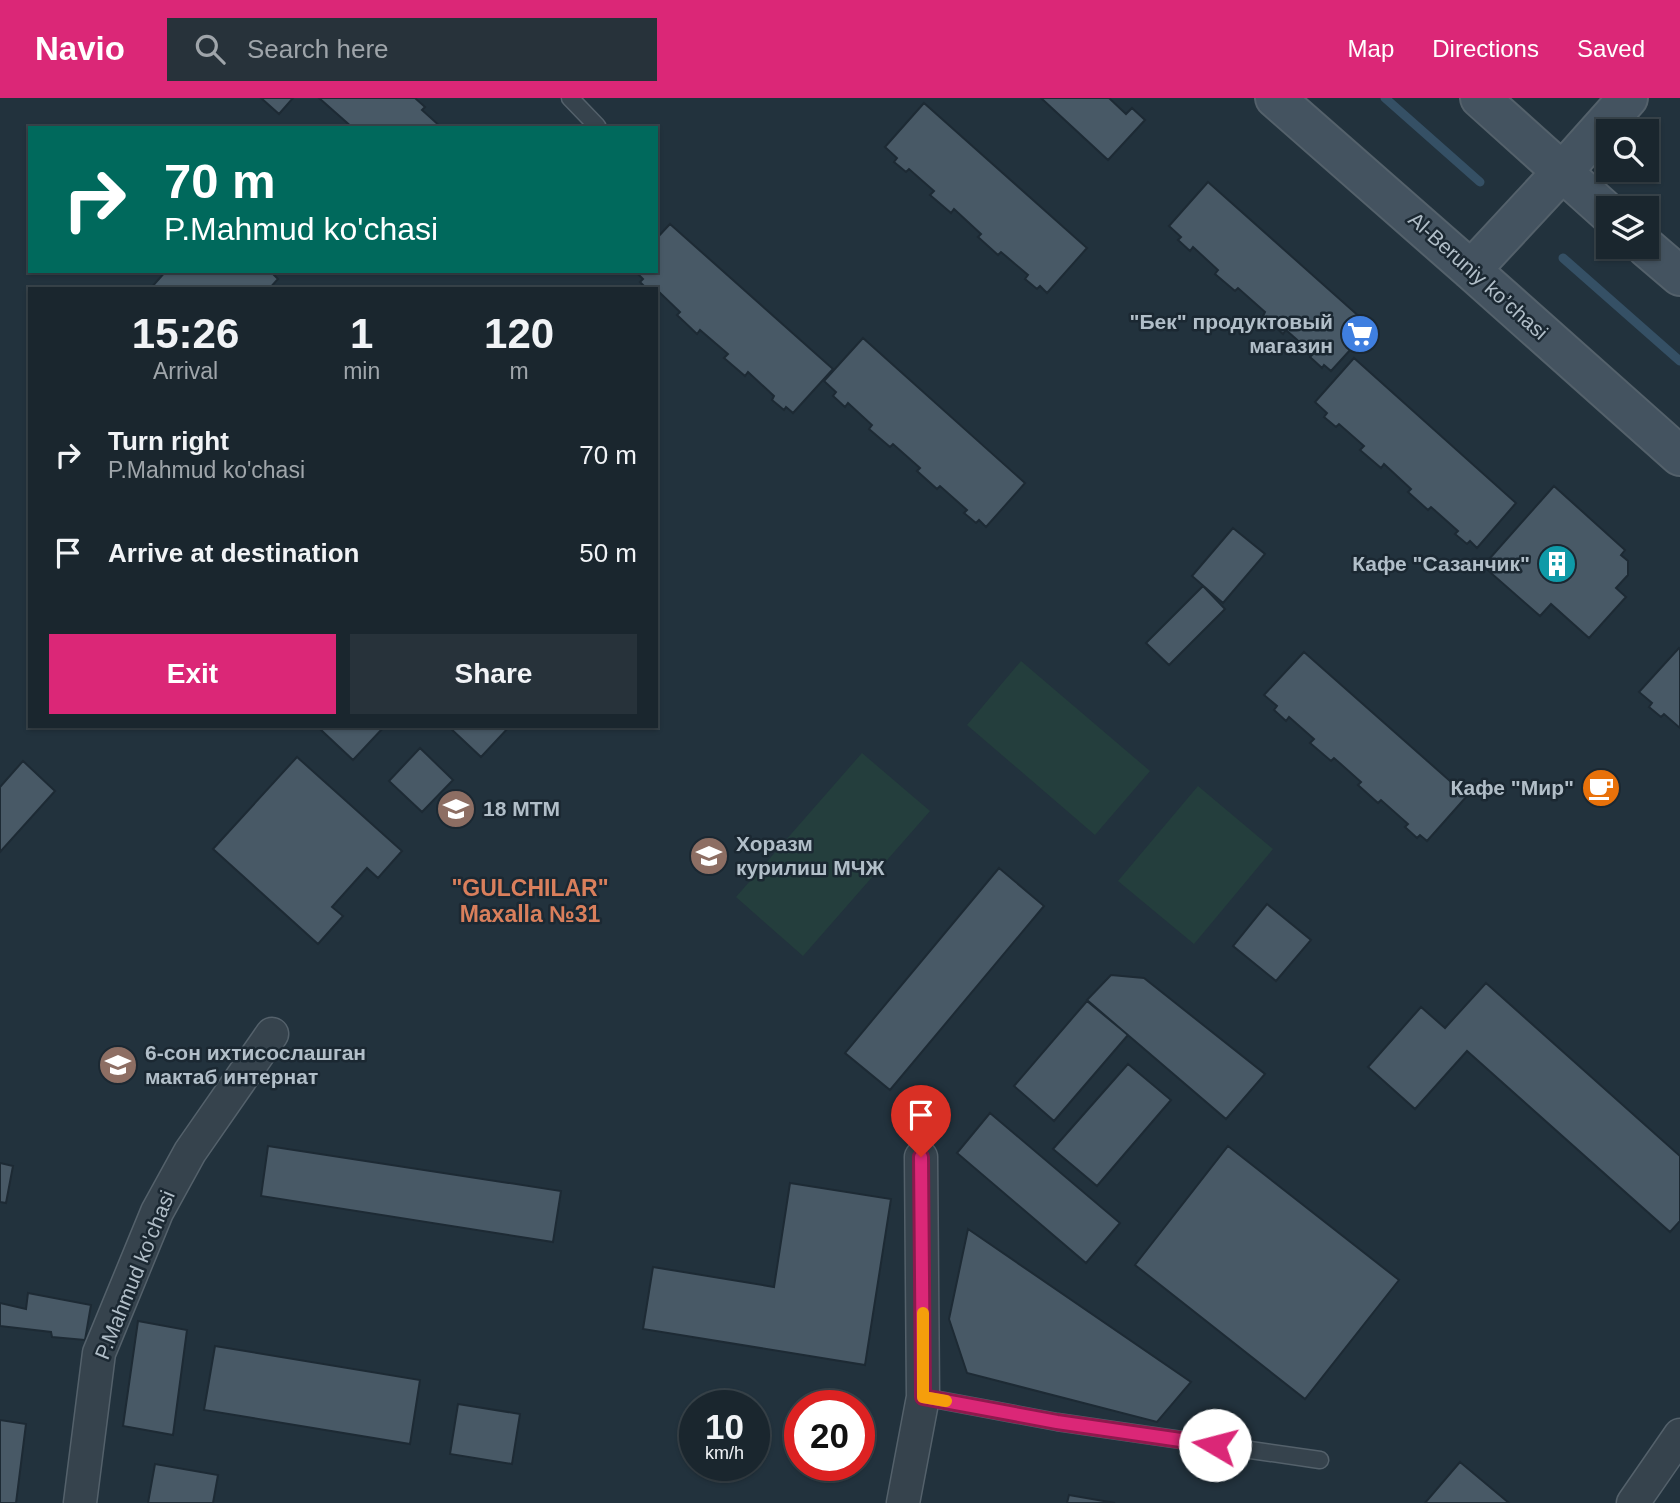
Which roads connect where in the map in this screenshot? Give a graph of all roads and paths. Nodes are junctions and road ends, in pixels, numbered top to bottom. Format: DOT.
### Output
graph roads {
  1 [pos="570,98"];
  2 [pos="1275,98"];
  3 [pos="1480,98"];
  4 [pos="1628,98"];
  5 [pos="597,126"];
  6 [pos="1562,172"];
  7 [pos="1596,202"];
  8 [pos="1659,258"];
  9 [pos="1471,270"];
  10 [pos="1680,276"];
  11 [pos="1680,456"];
  12 [pos="272,1034"];
  13 [pos="921,1157"];
  14 [pos="923,1397"];
  15 [pos="1680,1435"];
  16 [pos="1321,1460"];
  17 [pos="80,1503"];
  18 [pos="903,1503"];
  19 [pos="1633,1503"];
  1 -- 5 [label="lane"];
  2 -- 9 [label="main road, Al-Beruniy ko’chasi"];
  3 -- 6 [label="main road"];
  4 -- 6 [label="main road"];
  6 -- 7 [label="main road"];
  6 -- 9 [label="main road"];
  8 -- 10 [label="main road"];
  9 -- 11 [label="main road, Al-Beruniy ko’chasi"];
  12 -- 17 [label="street, P.Mahmud ko'chasi"];
  13 -- 14 [label="street"];
  14 -- 16 [label="lane"];
  14 -- 18 [label="street"];
  15 -- 19 [label="street"];
}
